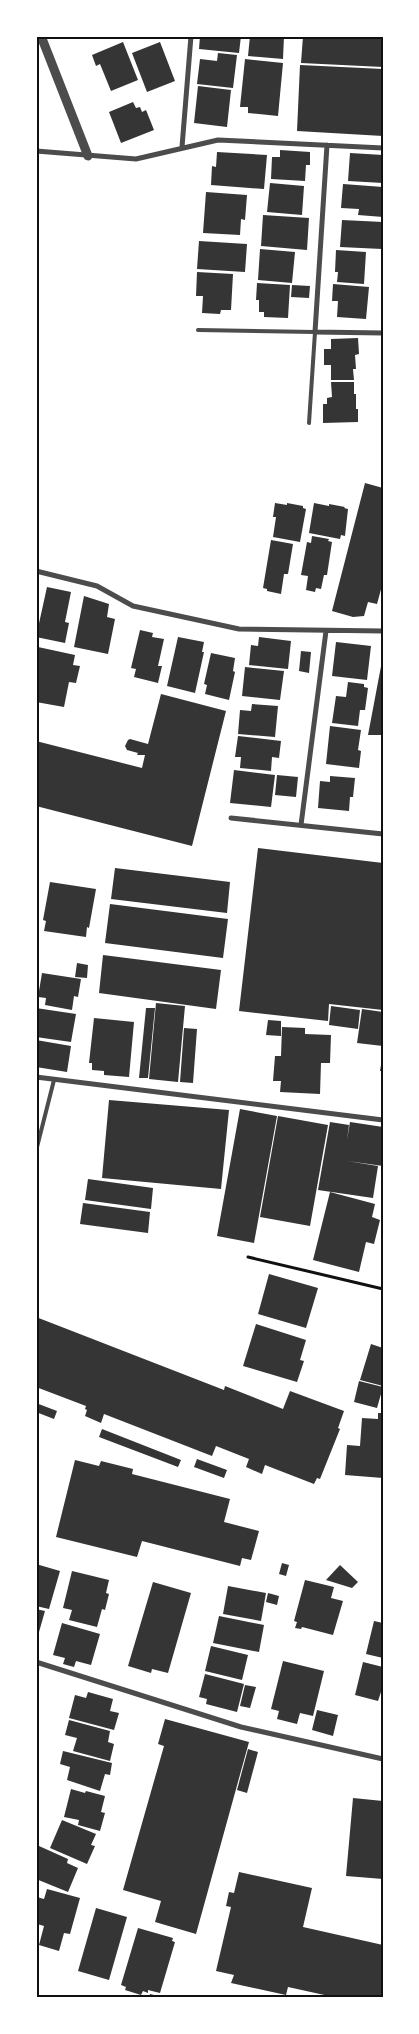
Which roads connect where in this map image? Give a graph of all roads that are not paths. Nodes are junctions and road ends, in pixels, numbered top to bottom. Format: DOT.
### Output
graph roads {
  1 [pos="40,36"];
  2 [pos="191,36"];
  3 [pos="327,145"];
  4 [pos="182,147"];
  5 [pos="383,148"];
  6 [pos="36,151"];
  7 [pos="88,156"];
  8 [pos="198,330"];
  9 [pos="315,332"];
  10 [pos="383,332"];
  11 [pos="309,423"];
  12 [pos="36,571"];
  13 [pos="326,631"];
  14 [pos="383,631"];
  15 [pos="231,818"];
  16 [pos="301,825"];
  17 [pos="383,834"];
  18 [pos="36,1077"];
  19 [pos="54,1080"];
  20 [pos="383,1120"];
  21 [pos="36,1151"];
  22 [pos="36,1662"];
  23 [pos="383,1759"];
  1 -- 7 [label="street"];
  2 -- 4 [label="street"];
  3 -- 4 [label="street"];
  3 -- 5 [label="street"];
  3 -- 9 [label="street"];
  4 -- 7 [label="street"];
  6 -- 7 [label="street"];
  8 -- 9 [label="lane"];
  9 -- 10 [label="street"];
  9 -- 11 [label="lane"];
  12 -- 13 [label="street"];
  13 -- 14 [label="street"];
  13 -- 16 [label="street"];
  15 -- 16 [label="street"];
  16 -- 17 [label="street"];
  18 -- 19 [label="street"];
  19 -- 20 [label="street"];
  19 -- 21 [label="lane"];
  22 -- 23 [label="street"];
}
